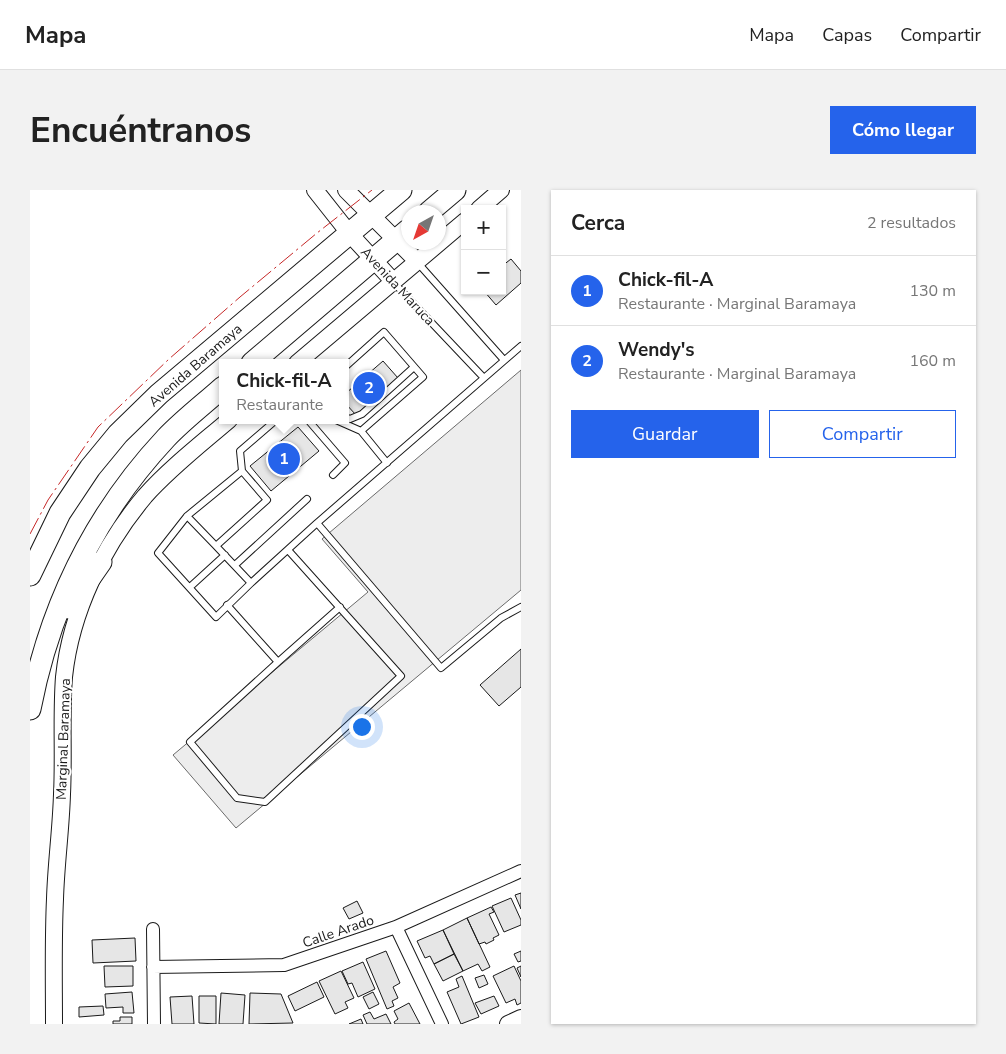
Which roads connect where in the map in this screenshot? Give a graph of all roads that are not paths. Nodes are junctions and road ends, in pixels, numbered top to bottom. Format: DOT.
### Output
graph roads {
  1 [pos="315,190"];
  2 [pos="346,190"];
  3 [pos="401,190"];
  4 [pos="455,190"];
  5 [pos="501,190"];
  6 [pos="437,205"];
  7 [pos="484,205"];
  8 [pos="372,215"];
  9 [pos="461,223"];
  10 [pos="349,233"];
  11 [pos="401,234"];
  12 [pos="401,237"];
  13 [pos="411,250"];
  14 [pos="374,260"];
  15 [pos="417,261"];
  16 [pos="393,281"];
  17 [pos="521,346"];
  18 [pos="257,359"];
  19 [pos="302,359"];
  20 [pos="504,360"];
  21 [pos="349,363"];
  22 [pos="414,367"];
  23 [pos="484,378"];
  24 [pos="219,392"];
  25 [pos="349,419"];
  26 [pos="224,424"];
  27 [pos="271,424"];
  28 [pos="311,424"];
  29 [pos="345,424"];
  30 [pos="361,431"];
  31 [pos="386,462"];
  32 [pos="242,471"];
  33 [pos="333,475"];
  34 [pos="307,499"];
  35 [pos="187,516"];
  36 [pos="317,523"];
  37 [pos="216,546"];
  38 [pos="288,550"];
  39 [pos="225,555"];
  40 [pos="101,562"];
  41 [pos="235,565"];
  42 [pos="30,575"];
  43 [pos="251,583"];
  44 [pos="190,587"];
  45 [pos="227,605"];
  46 [pos="340,607"];
  47 [pos="521,607"];
  48 [pos="49,631"];
  49 [pos="278,662"];
  50 [pos="30,709"];
  51 [pos="521,871"];
  52 [pos="396,926"];
  53 [pos="153,929"];
  54 [pos="154,967"];
  55 [pos="521,1018"];
  56 [pos="54,1024"];
  57 [pos="154,1024"];
  58 [pos="442,1024"];
  59 [pos="508,1024"];
  1 -- 10 [label="street, Avenida Maruca"];
  2 -- 8 [label="street, Avenida Maruca"];
  3 -- 8 [label="highway, Avenida Baramaya"];
  4 -- 6 [label="highway"];
  5 -- 7 [label="street"];
  8 -- 10 [label="highway, Avenida Baramaya"];
  8 -- 11 [label="street, Avenida Maruca"];
  9 -- 15 [label="street"];
  10 -- 14 [label="street, Avenida Maruca"];
  10 -- 42 [label="highway, Avenida Baramaya"];
  12 -- 14 [label="highway"];
  13 -- 15 [label="street, Avenida Maruca"];
  14 -- 16 [label="street, Avenida Maruca"];
  14 -- 18 [label="highway"];
  15 -- 16 [label="street"];
  15 -- 20 [label="lane, Avenida Maruca"];
  16 -- 19 [label="street"];
  16 -- 23 [label="lane, Avenida Maruca"];
  17 -- 20 [label="lane"];
  20 -- 23 [label="lane"];
  21 -- 22 [label="lane"];
  22 -- 25 [label="lane"];
  22 -- 30 [label="lane"];
  23 -- 31 [label="lane"];
  24 -- 48 [label="highway"];
  26 -- 40 [label="street, Marginal Baramaya"];
  27 -- 32 [label="lane"];
  28 -- 33 [label="lane"];
  29 -- 30 [label="lane"];
  30 -- 31 [label="lane"];
  31 -- 36 [label="lane"];
  32 -- 35 [label="lane"];
  32 -- 37 [label="lane"];
  34 -- 41 [label="lane"];
  35 -- 37 [label="lane"];
  35 -- 44 [label="lane"];
  36 -- 38 [label="lane"];
  36 -- 47 [label="lane"];
  37 -- 39 [label="lane"];
  38 -- 43 [label="lane"];
  38 -- 46 [label="lane"];
  39 -- 41 [label="lane"];
  39 -- 44 [label="lane"];
  40 -- 48 [label="highway"];
  40 -- 56 [label="street, Marginal Baramaya"];
  41 -- 43 [label="lane"];
  43 -- 45 [label="lane"];
  44 -- 45 [label="lane"];
  45 -- 49 [label="lane"];
  46 -- 49 [label="lane"];
  46 -- 49 [label="lane"];
  48 -- 50 [label="highway"];
  51 -- 52 [label="street, Calle Arado"];
  52 -- 54 [label="street, Calle Arado"];
  52 -- 58 [label="street"];
  53 -- 54 [label="street"];
  54 -- 57 [label="street"];
  55 -- 59 [label="street"];
}
